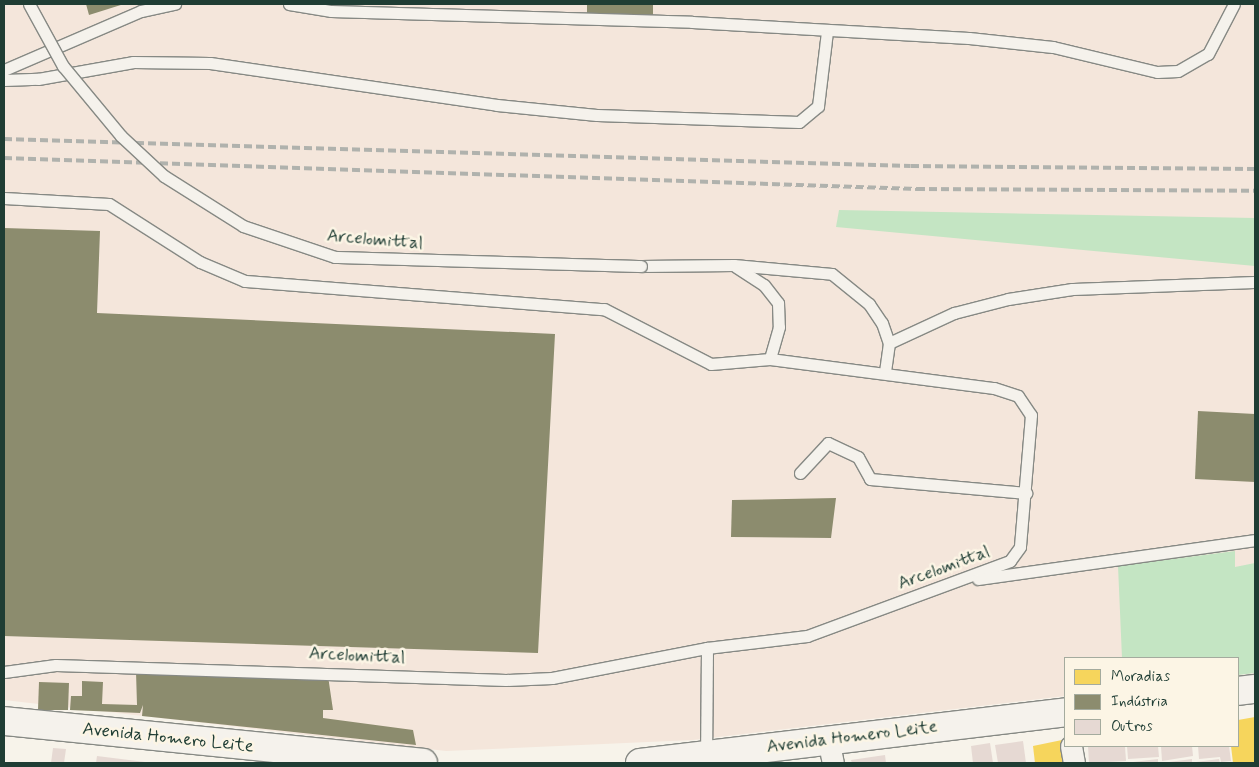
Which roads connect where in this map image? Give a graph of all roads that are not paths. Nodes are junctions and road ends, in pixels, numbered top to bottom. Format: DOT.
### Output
graph roads {
  1 [pos="30,4"];
  2 [pos="175,4"];
  3 [pos="290,4"];
  4 [pos="1234,4"];
  5 [pos="827,32"];
  6 [pos="4,70"];
  7 [pos="4,80"];
  8 [pos="4,198"];
  9 [pos="734,265"];
  10 [pos="1255,282"];
  11 [pos="889,343"];
  12 [pos="770,359"];
  13 [pos="885,371"];
  14 [pos="800,473"];
  15 [pos="1026,493"];
  16 [pos="1255,540"];
  17 [pos="957,582"];
  18 [pos="707,648"];
  19 [pos="4,672"];
  20 [pos="1255,688"];
  21 [pos="1239,691"];
  22 [pos="1064,712"];
  23 [pos="4,721"];
  24 [pos="1071,747"];
  25 [pos="831,750"];
  26 [pos="706,757"];
  27 [pos="423,763"];
  28 [pos="640,763"];
  29 [pos="1074,763"];
  1 -- 9 [label="lane, Arcelomittal, bridge"];
  2 -- 6 [label="lane"];
  3 -- 5 [label="lane"];
  4 -- 5 [label="lane"];
  5 -- 7 [label="lane"];
  8 -- 12 [label="lane, Arcelomittal"];
  9 -- 11 [label="lane, Arcelomittal"];
  9 -- 12 [label="lane"];
  10 -- 11 [label="lane"];
  11 -- 13 [label="lane"];
  12 -- 13 [label="lane, Arcelomittal"];
  13 -- 15 [label="lane, Arcelomittal"];
  14 -- 15 [label="lane"];
  15 -- 17 [label="lane, Arcelomittal"];
  16 -- 17 [label="lane"];
  17 -- 18 [label="lane, Arcelomittal"];
  18 -- 19 [label="lane, Arcelomittal"];
  18 -- 26 [label="lane"];
  20 -- 21 [label="street"];
  22 -- 25 [label="street, Avenida Homero Leite"];
  23 -- 27 [label="street, Avenida Homero Leite"];
  24 -- 29 [label="street"];
  25 -- 26 [label="street, Avenida Homero Leite"];
  26 -- 28 [label="street, Avenida Homero Leite"];
}
